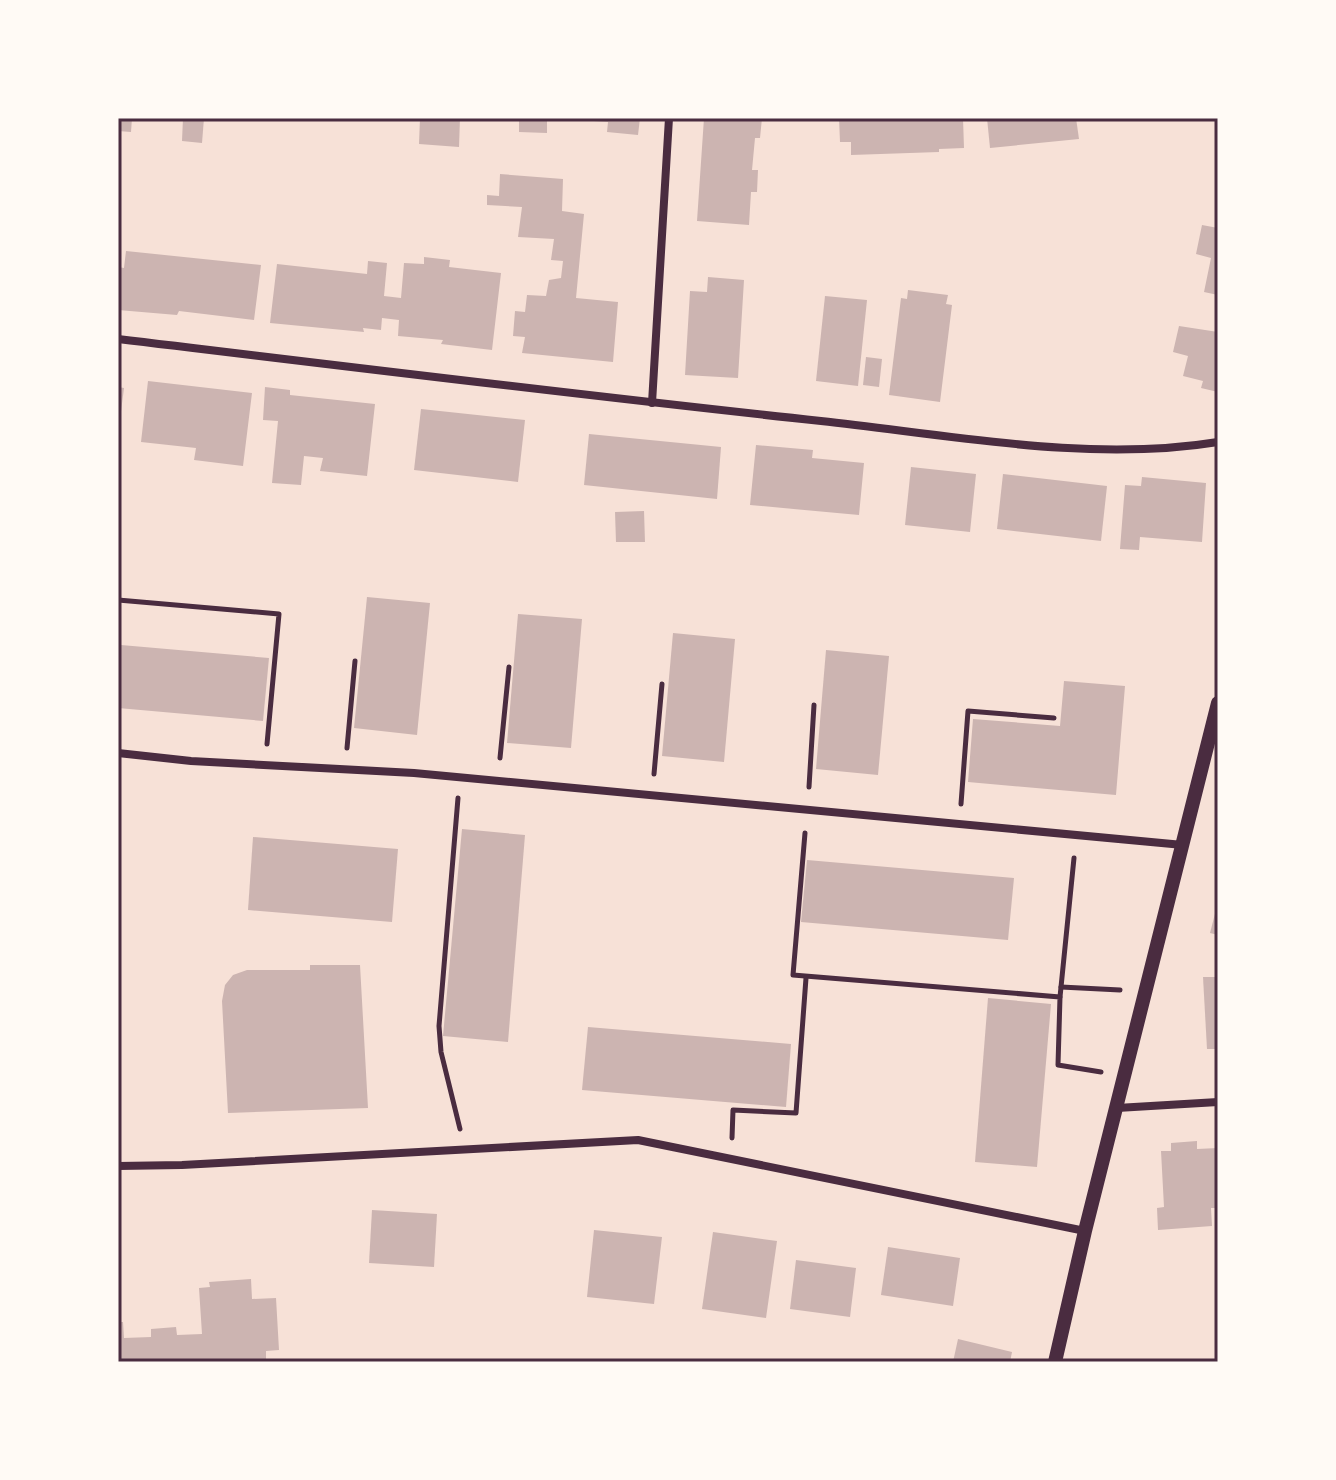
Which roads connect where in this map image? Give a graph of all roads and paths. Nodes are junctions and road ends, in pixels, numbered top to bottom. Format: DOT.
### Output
graph roads {
  1 [pos="669,118"];
  2 [pos="118,339"];
  3 [pos="652,403"];
  4 [pos="1218,442"];
  5 [pos="118,600"];
  6 [pos="355,661"];
  7 [pos="509,667"];
  8 [pos="662,684"];
  9 [pos="1218,703"];
  10 [pos="814,705"];
  11 [pos="1054,718"];
  12 [pos="118,753"];
  13 [pos="265,765"];
  14 [pos="345,769"];
  15 [pos="460,777"];
  16 [pos="498,780"];
  17 [pos="653,794"];
  18 [pos="807,808"];
  19 [pos="960,823"];
  20 [pos="1076,834"];
  21 [pos="1183,845"];
  22 [pos="806,978"];
  23 [pos="1061,987"];
  24 [pos="1147,991"];
  25 [pos="1060,997"];
  26 [pos="1125,1076"];
  27 [pos="1218,1102"];
  28 [pos="1117,1108"];
  29 [pos="465,1150"];
  30 [pos="731,1159"];
  31 [pos="118,1166"];
  32 [pos="1085,1231"];
  33 [pos="1055,1362"];
  1 -- 3 [label="street"];
  2 -- 3 [label="street"];
  3 -- 4 [label="street"];
  5 -- 13 [label="path"];
  6 -- 14 [label="path"];
  7 -- 16 [label="path"];
  8 -- 17 [label="path"];
  9 -- 21 [label="street"];
  10 -- 18 [label="path"];
  11 -- 19 [label="path"];
  12 -- 13 [label="street"];
  13 -- 14 [label="street"];
  14 -- 15 [label="street"];
  15 -- 16 [label="street"];
  15 -- 29 [label="path"];
  16 -- 17 [label="street"];
  17 -- 18 [label="street"];
  18 -- 19 [label="street"];
  18 -- 22 [label="path"];
  19 -- 20 [label="street"];
  20 -- 21 [label="street"];
  20 -- 23 [label="path"];
  21 -- 24 [label="street"];
  22 -- 25 [label="path"];
  22 -- 30 [label="path"];
  23 -- 24 [label="path"];
  23 -- 25 [label="path"];
  24 -- 26 [label="street"];
  25 -- 26 [label="path"];
  26 -- 28 [label="street"];
  27 -- 28 [label="street"];
  28 -- 32 [label="street"];
  29 -- 30 [label="street"];
  29 -- 31 [label="street"];
  30 -- 32 [label="street"];
  32 -- 33 [label="street"];
}
